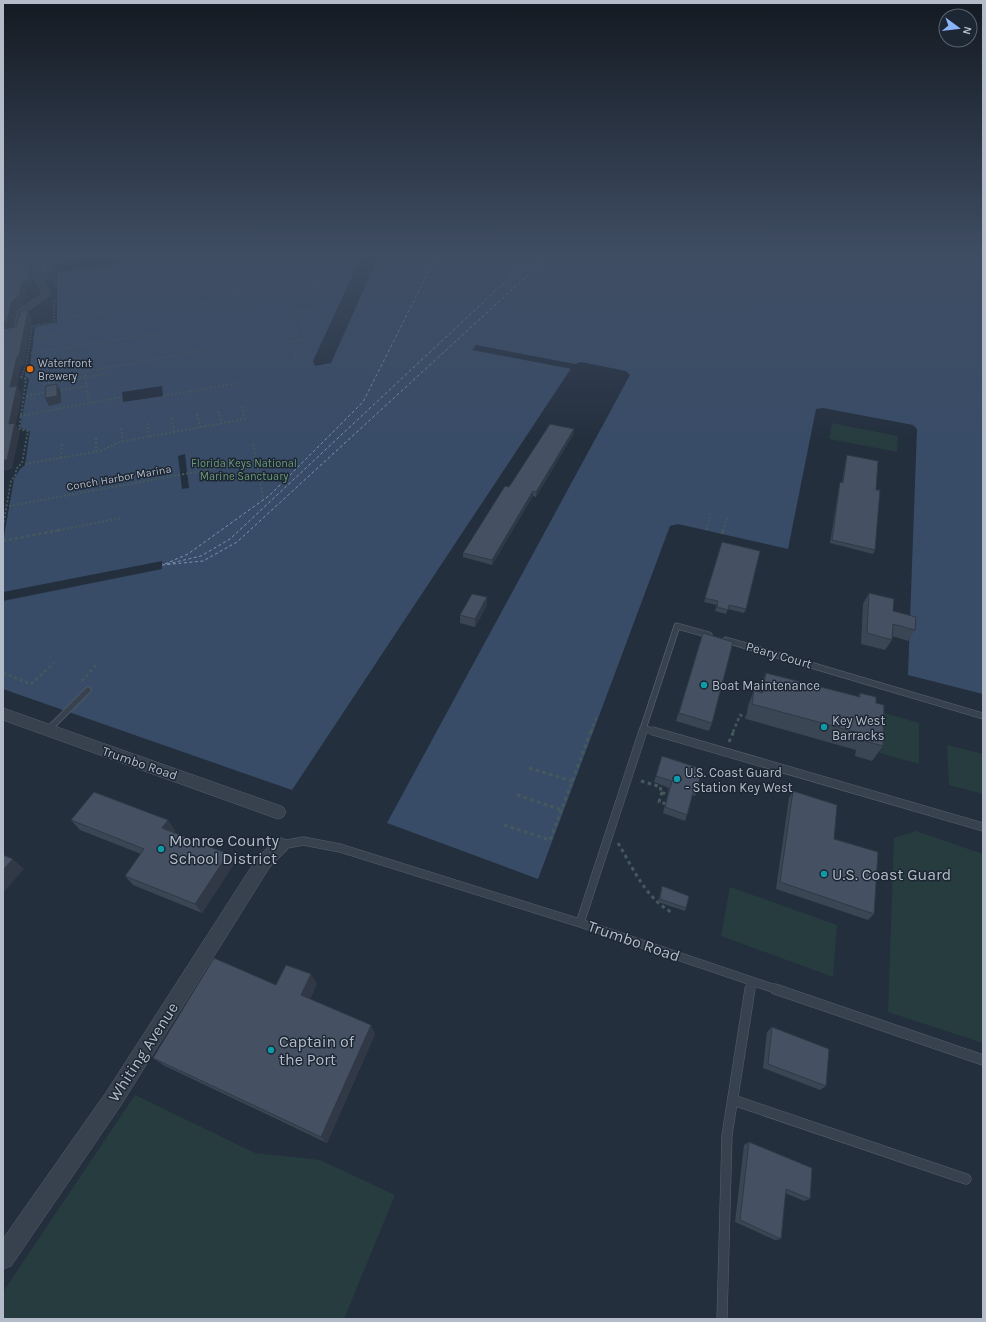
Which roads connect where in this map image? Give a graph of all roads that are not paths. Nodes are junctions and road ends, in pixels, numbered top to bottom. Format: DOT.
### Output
graph roads {
  1 [pos="20,315"];
  2 [pos="3,335"];
  3 [pos="88,690"];
  4 [pos="3,714"];
  5 [pos="983,716"];
  6 [pos="643,728"];
  7 [pos="47,731"];
  8 [pos="278,812"];
  9 [pos="983,827"];
  10 [pos="280,845"];
  11 [pos="580,923"];
  12 [pos="751,981"];
  13 [pos="983,1060"];
  14 [pos="733,1100"];
  15 [pos="966,1179"];
  16 [pos="3,1258"];
  17 [pos="722,1319"];
  1 -- 2 [label="street"];
  3 -- 7 [label="lane"];
  4 -- 7 [label="street, Trumbo Road"];
  5 -- 6 [label="lane, Peary Court"];
  6 -- 9 [label="lane"];
  6 -- 11 [label="lane, Peary Court"];
  7 -- 8 [label="street, Trumbo Road"];
  10 -- 11 [label="lane, Trumbo Road"];
  10 -- 16 [label="street, Whiting Avenue"];
  11 -- 12 [label="lane, Trumbo Road"];
  12 -- 13 [label="lane, Trumbo Road"];
  12 -- 14 [label="lane"];
  14 -- 15 [label="lane"];
  14 -- 17 [label="lane"];
}
